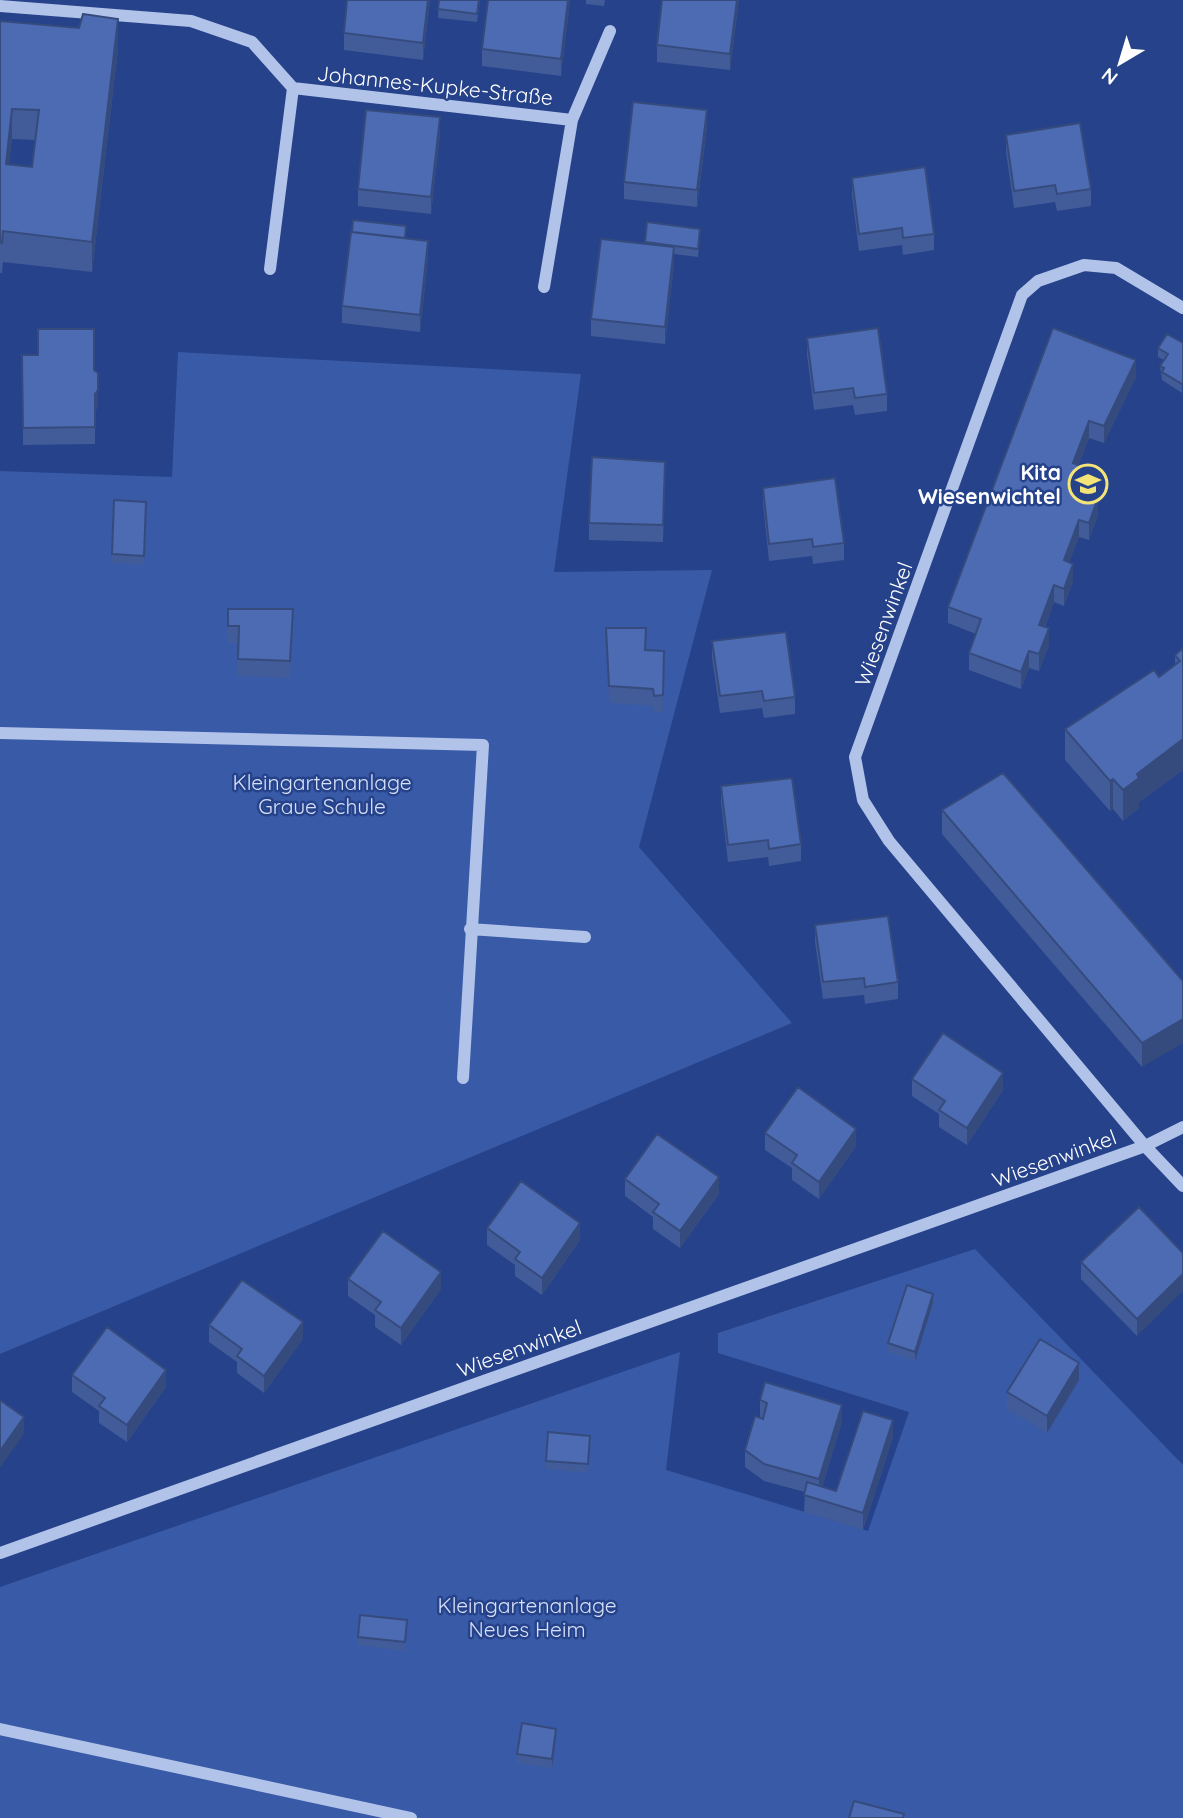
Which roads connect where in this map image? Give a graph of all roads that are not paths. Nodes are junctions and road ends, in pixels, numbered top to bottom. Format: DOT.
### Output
graph roads {
  1 [pos="0,6"];
  2 [pos="610,31"];
  3 [pos="293,88"];
  4 [pos="572,120"];
  5 [pos="270,269"];
  6 [pos="544,287"];
  7 [pos="1183,308"];
  8 [pos="0,733"];
  9 [pos="470,929"];
  10 [pos="585,937"];
  11 [pos="463,1078"];
  12 [pos="1183,1127"];
  13 [pos="1145,1146"];
  14 [pos="1183,1186"];
  15 [pos="0,1553"];
  16 [pos="0,1729"];
  17 [pos="411,1818"];
  1 -- 3 [label="street, Johannes-Kupke-Straße"];
  2 -- 4 [label="street, Johannes-Kupke-Straße"];
  3 -- 4 [label="street, Johannes-Kupke-Straße"];
  3 -- 5 [label="street, Johannes-Kupke-Straße"];
  4 -- 6 [label="street, Johannes-Kupke-Straße"];
  7 -- 13 [label="street, Wiesenwinkel"];
  8 -- 9 [label="street"];
  9 -- 10 [label="street"];
  9 -- 11 [label="street"];
  12 -- 13 [label="street"];
  13 -- 14 [label="street"];
  13 -- 15 [label="street, Wiesenwinkel"];
  16 -- 17 [label="street"];
}
